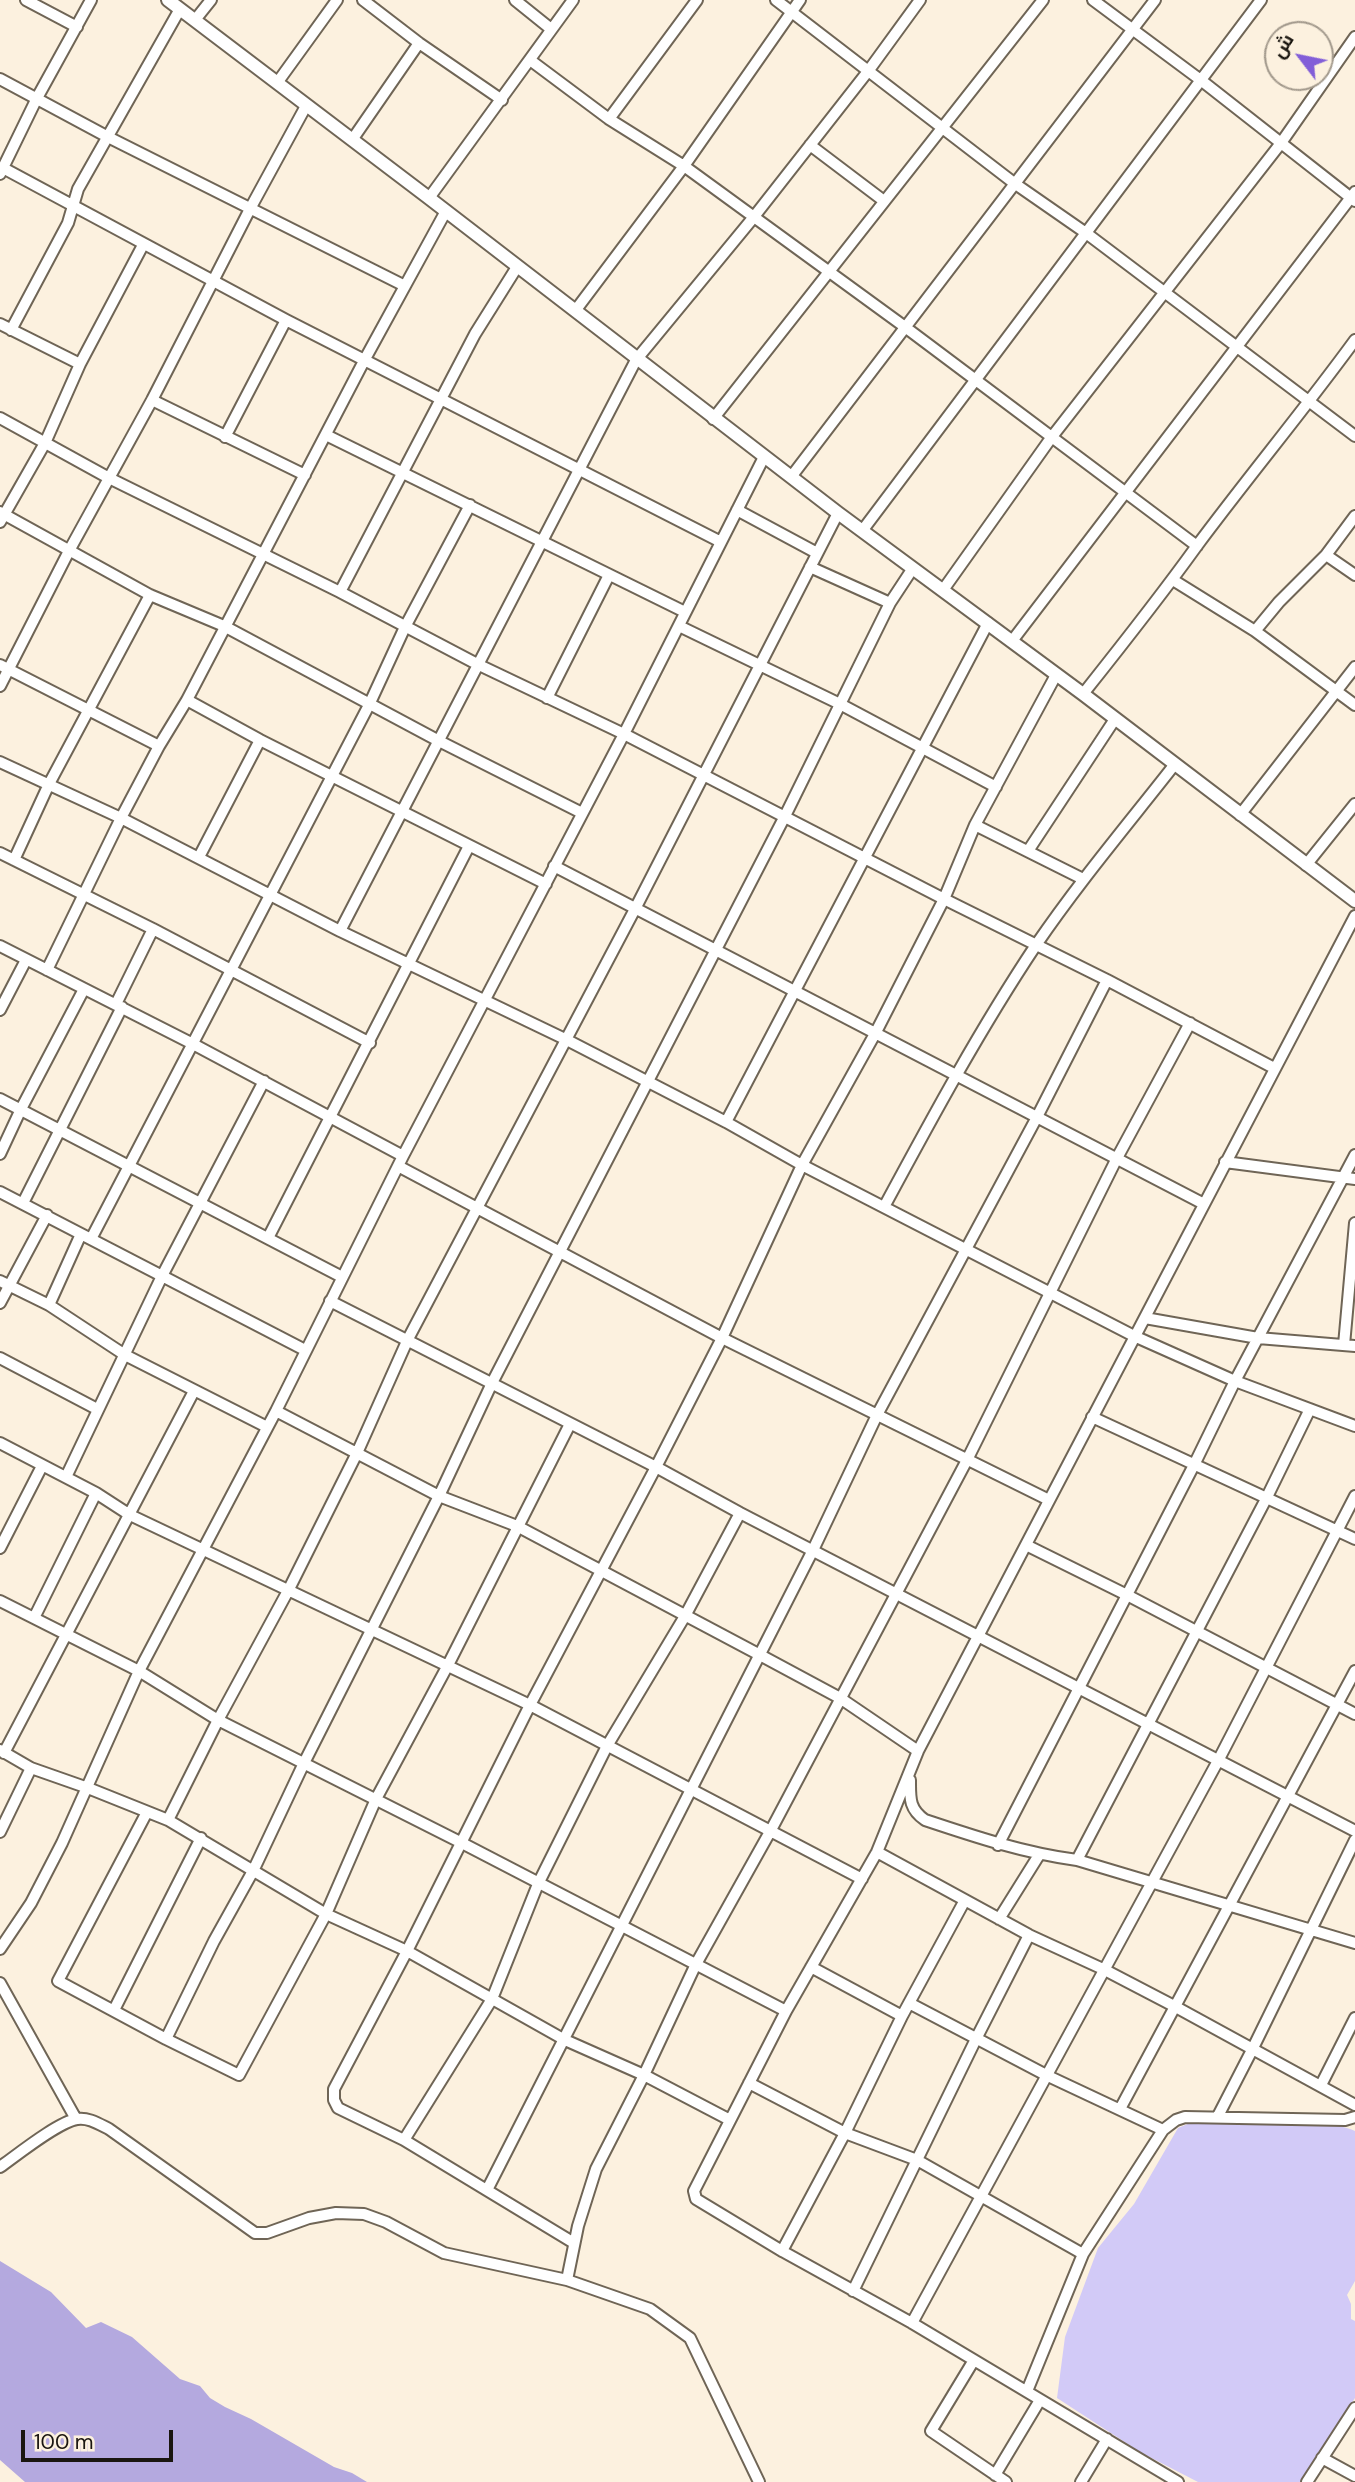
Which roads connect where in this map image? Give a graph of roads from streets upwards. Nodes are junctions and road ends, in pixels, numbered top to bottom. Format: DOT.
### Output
graph roads {
  1 [pos="26,0"];
  2 [pos="91,0"];
  3 [pos="167,0"];
  4 [pos="211,0"];
  5 [pos="337,0"];
  6 [pos="363,0"];
  7 [pos="384,0"];
  8 [pos="515,0"];
  9 [pos="573,0"];
  10 [pos="697,0"];
  11 [pos="776,0"];
  12 [pos="800,0"];
  13 [pos="920,0"];
  14 [pos="1043,0"];
  15 [pos="1093,0"];
  16 [pos="1155,0"];
  17 [pos="1261,0"];
  18 [pos="180,9"];
  19 [pos="377,10"];
  20 [pos="791,12"];
  21 [pos="195,20"];
  22 [pos="77,27"];
  23 [pos="551,29"];
  24 [pos="1133,30"];
  25 [pos="1355,37"];
  26 [pos="419,44"];
  27 [pos="530,60"];
  28 [pos="869,70"];
  29 [pos="0,79"];
  30 [pos="1202,80"];
  31 [pos="277,83"];
  32 [pos="37,98"];
  33 [pos="502,100"];
  34 [pos="306,106"];
  35 [pos="609,119"];
  36 [pos="943,127"];
  37 [pos="108,137"];
  38 [pos="352,141"];
  39 [pos="1281,143"];
  40 [pos="810,145"];
  41 [pos="684,166"];
  42 [pos="1,171"];
  43 [pos="1014,183"];
  44 [pos="1354,197"];
  45 [pos="429,198"];
  46 [pos="884,201"];
  47 [pos="72,206"];
  48 [pos="251,207"];
  49 [pos="446,211"];
  50 [pos="753,218"];
  51 [pos="1086,233"];
  52 [pos="142,245"];
  53 [pos="517,267"];
  54 [pos="828,271"];
  55 [pos="214,281"];
  56 [pos="405,286"];
  57 [pos="1162,293"];
  58 [pos="575,311"];
  59 [pos="286,320"];
  60 [pos="5,327"];
  61 [pos="905,327"];
  62 [pos="1355,340"];
  63 [pos="1236,348"];
  64 [pos="365,359"];
  65 [pos="636,360"];
  66 [pos="80,365"];
  67 [pos="976,380"];
  68 [pos="441,398"];
  69 [pos="152,400"];
  70 [pos="1310,402"];
  71 [pos="0,418"];
  72 [pos="713,419"];
  73 [pos="326,435"];
  74 [pos="1355,436"];
  75 [pos="225,437"];
  76 [pos="1051,438"];
  77 [pos="45,443"];
  78 [pos="764,457"];
  79 [pos="578,470"];
  80 [pos="401,473"];
  81 [pos="306,475"];
  82 [pos="791,477"];
  83 [pos="109,478"];
  84 [pos="1125,494"];
  85 [pos="470,505"];
  86 [pos="737,510"];
  87 [pos="838,513"];
  88 [pos="2,516"];
  89 [pos="1355,516"];
  90 [pos="862,531"];
  91 [pos="541,541"];
  92 [pos="721,542"];
  93 [pos="1197,546"];
  94 [pos="70,549"];
  95 [pos="817,553"];
  96 [pos="264,554"];
  97 [pos="1326,555"];
  98 [pos="810,568"];
  99 [pos="913,568"];
  100 [pos="609,575"];
  101 [pos="1355,575"];
  102 [pos="1174,580"];
  103 [pos="943,590"];
  104 [pos="340,592"];
  105 [pos="150,595"];
  106 [pos="890,603"];
  107 [pos="685,612"];
  108 [pos="988,623"];
  109 [pos="224,626"];
  110 [pos="405,626"];
  111 [pos="679,626"];
  112 [pos="1255,632"];
  113 [pos="1012,641"];
  114 [pos="477,664"];
  115 [pos="759,664"];
  116 [pos="4,667"];
  117 [pos="1355,667"];
  118 [pos="1056,674"];
  119 [pos="0,687"];
  120 [pos="1335,692"];
  121 [pos="1083,694"];
  122 [pos="547,698"];
  123 [pos="187,700"];
  124 [pos="840,704"];
  125 [pos="369,705"];
  126 [pos="1355,705"];
  127 [pos="89,710"];
  128 [pos="1115,719"];
  129 [pos="624,734"];
  130 [pos="260,740"];
  131 [pos="439,741"];
  132 [pos="159,746"];
  133 [pos="922,747"];
  134 [pos="0,762"];
  135 [pos="1175,764"];
  136 [pos="703,774"];
  137 [pos="332,776"];
  138 [pos="49,784"];
  139 [pos="996,787"];
  140 [pos="1355,804"];
  141 [pos="403,813"];
  142 [pos="582,813"];
  143 [pos="1240,815"];
  144 [pos="785,816"];
  145 [pos="121,818"];
  146 [pos="975,825"];
  147 [pos="469,846"];
  148 [pos="1028,851"];
  149 [pos="0,853"];
  150 [pos="199,857"];
  151 [pos="865,857"];
  152 [pos="14,860"];
  153 [pos="1306,865"];
  154 [pos="554,866"];
  155 [pos="1083,879"];
  156 [pos="545,884"];
  157 [pos="83,894"];
  158 [pos="270,894"];
  159 [pos="944,899"];
  160 [pos="1355,901"];
  161 [pos="635,909"];
  162 [pos="1355,916"];
  163 [pos="153,929"];
  164 [pos="340,931"];
  165 [pos="0,946"];
  166 [pos="1036,946"];
  167 [pos="714,950"];
  168 [pos="26,960"];
  169 [pos="410,965"];
  170 [pos="47,970"];
  171 [pos="230,970"];
  172 [pos="1107,979"];
  173 [pos="85,989"];
  174 [pos="796,992"];
  175 [pos="485,1000"];
  176 [pos="119,1006"];
  177 [pos="0,1010"];
  178 [pos="1190,1023"];
  179 [pos="876,1032"];
  180 [pos="565,1038"];
  181 [pos="370,1043"];
  182 [pos="193,1044"];
  183 [pos="1275,1068"];
  184 [pos="956,1075"];
  185 [pos="264,1081"];
  186 [pos="646,1082"];
  187 [pos="0,1099"];
  188 [pos="21,1109"];
  189 [pos="1037,1117"];
  190 [pos="330,1118"];
  191 [pos="726,1122"];
  192 [pos="60,1130"];
  193 [pos="0,1154"];
  194 [pos="1355,1155"];
  195 [pos="1116,1158"];
  196 [pos="401,1161"];
  197 [pos="1225,1162"];
  198 [pos="130,1165"];
  199 [pos="802,1165"];
  200 [pos="1343,1179"];
  201 [pos="1355,1179"];
  202 [pos="0,1192"];
  203 [pos="23,1203"];
  204 [pos="200,1203"];
  205 [pos="1203,1204"];
  206 [pos="477,1207"];
  207 [pos="884,1207"];
  208 [pos="47,1215"];
  209 [pos="1355,1223"];
  210 [pos="86,1236"];
  211 [pos="268,1238"];
  212 [pos="966,1250"];
  213 [pos="560,1252"];
  214 [pos="162,1276"];
  215 [pos="342,1276"];
  216 [pos="5,1283"];
  217 [pos="1051,1294"];
  218 [pos="331,1301"];
  219 [pos="0,1303"];
  220 [pos="49,1305"];
  221 [pos="1145,1318"];
  222 [pos="1134,1336"];
  223 [pos="722,1338"];
  224 [pos="1258,1338"];
  225 [pos="408,1339"];
  226 [pos="1350,1345"];
  227 [pos="306,1350"];
  228 [pos="125,1355"];
  229 [pos="0,1358"];
  230 [pos="1235,1381"];
  231 [pos="492,1383"];
  232 [pos="194,1391"];
  233 [pos="97,1409"];
  234 [pos="1310,1409"];
  235 [pos="276,1411"];
  236 [pos="877,1415"];
  237 [pos="1092,1417"];
  238 [pos="570,1424"];
  239 [pos="1355,1426"];
  240 [pos="267,1427"];
  241 [pos="0,1443"];
  242 [pos="357,1452"];
  243 [pos="967,1460"];
  244 [pos="1194,1465"];
  245 [pos="42,1466"];
  246 [pos="656,1467"];
  247 [pos="66,1477"];
  248 [pos="96,1493"];
  249 [pos="439,1496"];
  250 [pos="1355,1496"];
  251 [pos="1266,1499"];
  252 [pos="1049,1500"];
  253 [pos="740,1513"];
  254 [pos="130,1515"];
  255 [pos="517,1526"];
  256 [pos="1337,1532"];
  257 [pos="1355,1539"];
  258 [pos="1026,1545"];
  259 [pos="0,1548"];
  260 [pos="205,1549"];
  261 [pos="813,1550"];
  262 [pos="601,1571"];
  263 [pos="289,1589"];
  264 [pos="896,1593"];
  265 [pos="1127,1595"];
  266 [pos="0,1601"];
  267 [pos="685,1616"];
  268 [pos="34,1618"];
  269 [pos="370,1629"];
  270 [pos="1197,1631"];
  271 [pos="67,1634"];
  272 [pos="980,1635"];
  273 [pos="760,1655"];
  274 [pos="448,1665"];
  275 [pos="1265,1667"];
  276 [pos="139,1671"];
  277 [pos="1355,1671"];
  278 [pos="1079,1687"];
  279 [pos="840,1698"];
  280 [pos="530,1705"];
  281 [pos="1337,1705"];
  282 [pos="1355,1714"];
  283 [pos="218,1720"];
  284 [pos="1150,1723"];
  285 [pos="607,1746"];
  286 [pos="2,1751"];
  287 [pos="918,1751"];
  288 [pos="1219,1759"];
  289 [pos="303,1763"];
  290 [pos="31,1768"];
  291 [pos="911,1772"];
  292 [pos="88,1788"];
  293 [pos="693,1789"];
  294 [pos="1289,1796"];
  295 [pos="376,1799"];
  296 [pos="147,1812"];
  297 [pos="168,1821"];
  298 [pos="771,1830"];
  299 [pos="1355,1830"];
  300 [pos="0,1832"];
  301 [pos="201,1838"];
  302 [pos="1355,1840"];
  303 [pos="460,1842"];
  304 [pos="998,1845"];
  305 [pos="877,1852"];
  306 [pos="1039,1855"];
  307 [pos="1077,1860"];
  308 [pos="253,1871"];
  309 [pos="862,1879"];
  310 [pos="1150,1882"];
  311 [pos="538,1884"];
  312 [pos="965,1900"];
  313 [pos="1230,1905"];
  314 [pos="326,1913"];
  315 [pos="999,1919"];
  316 [pos="621,1926"];
  317 [pos="1311,1930"];
  318 [pos="1029,1935"];
  319 [pos="1355,1943"];
  320 [pos="0,1949"];
  321 [pos="407,1951"];
  322 [pos="696,1965"];
  323 [pos="811,1967"];
  324 [pos="1103,1969"];
  325 [pos="0,1983"];
  326 [pos="492,1998"];
  327 [pos="909,2003"];
  328 [pos="1174,2006"];
  329 [pos="114,2010"];
  330 [pos="786,2011"];
  331 [pos="902,2016"];
  332 [pos="1355,2018"];
  333 [pos="166,2039"];
  334 [pos="976,2039"];
  335 [pos="565,2040"];
  336 [pos="1252,2050"];
  337 [pos="644,2076"];
  338 [pos="1048,2076"];
  339 [pos="749,2083"];
  340 [pos="1321,2085"];
  341 [pos="1355,2105"];
  342 [pos="1120,2109"];
  343 [pos="1218,2116"];
  344 [pos="1355,2118"];
  345 [pos="76,2119"];
  346 [pos="730,2120"];
  347 [pos="1163,2130"];
  348 [pos="845,2133"];
  349 [pos="404,2140"];
  350 [pos="917,2160"];
  351 [pos="0,2167"];
  352 [pos="487,2190"];
  353 [pos="979,2197"];
  354 [pos="575,2243"];
  355 [pos="782,2251"];
  356 [pos="1083,2255"];
  357 [pos="567,2280"];
  358 [pos="853,2291"];
  359 [pos="912,2323"];
  360 [pos="974,2360"];
  361 [pos="1027,2391"];
  362 [pos="1040,2400"];
  363 [pos="1355,2407"];
  364 [pos="1107,2439"];
  365 [pos="1322,2459"];
  366 [pos="995,2476"];
  367 [pos="1355,2476"];
  368 [pos="1173,2481"];
  369 [pos="759,2482"];
  370 [pos="1006,2482"];
  371 [pos="1081,2482"];
  372 [pos="1307,2482"];
  1 -- 22 [label="street"];
  2 -- 22 [label="street"];
  3 -- 18 [label="street"];
  4 -- 21 [label="street"];
  5 -- 31 [label="street"];
  6 -- 19 [label="street"];
  7 -- 19 [label="street"];
  8 -- 23 [label="street"];
  9 -- 23 [label="street"];
  10 -- 35 [label="street"];
  11 -- 20 [label="street"];
  12 -- 20 [label="street"];
  13 -- 28 [label="street"];
  14 -- 36 [label="street"];
  15 -- 24 [label="street"];
  16 -- 24 [label="street"];
  17 -- 30 [label="street"];
  18 -- 21 [label="street"];
  18 -- 37 [label="street"];
  19 -- 26 [label="street"];
  20 -- 28 [label="street"];
  20 -- 41 [label="street"];
  21 -- 31 [label="street"];
  22 -- 32 [label="street"];
  23 -- 27 [label="street"];
  24 -- 30 [label="street"];
  24 -- 43 [label="street"];
  25 -- 39 [label="street"];
  26 -- 33 [label="street"];
  26 -- 38 [label="street"];
  27 -- 33 [label="street"];
  27 -- 35 [label="street"];
  28 -- 36 [label="street"];
  28 -- 40 [label="street"];
  29 -- 32 [label="street"];
  30 -- 39 [label="street"];
  30 -- 51 [label="street"];
  31 -- 34 [label="street"];
  32 -- 37 [label="street"];
  32 -- 42 [label="street"];
  33 -- 45 [label="street"];
  34 -- 38 [label="street"];
  34 -- 48 [label="street"];
  35 -- 41 [label="street"];
  36 -- 43 [label="street"];
  36 -- 46 [label="street"];
  37 -- 47 [label="street"];
  37 -- 48 [label="street"];
  38 -- 45 [label="street"];
  39 -- 44 [label="street"];
  39 -- 57 [label="street"];
  40 -- 46 [label="street"];
  40 -- 50 [label="street"];
  41 -- 50 [label="street"];
  41 -- 58 [label="street"];
  42 -- 47 [label="street"];
  43 -- 51 [label="street"];
  43 -- 61 [label="street"];
  44 -- 63 [label="street"];
  45 -- 49 [label="street"];
  46 -- 54 [label="street"];
  47 -- 52 [label="street"];
  47 -- 60 [label="street"];
  48 -- 55 [label="street"];
  48 -- 56 [label="street"];
  49 -- 53 [label="street"];
  49 -- 56 [label="street"];
  50 -- 54 [label="street"];
  50 -- 65 [label="street"];
  51 -- 57 [label="street"];
  51 -- 67 [label="street"];
  52 -- 55 [label="street"];
  52 -- 66 [label="street"];
  53 -- 58 [label="street"];
  53 -- 68 [label="street"];
  54 -- 61 [label="street"];
  54 -- 72 [label="street"];
  55 -- 59 [label="street"];
  55 -- 69 [label="street"];
  56 -- 64 [label="street"];
  57 -- 63 [label="street"];
  57 -- 76 [label="street"];
  58 -- 65 [label="street"];
  59 -- 64 [label="street"];
  59 -- 75 [label="street"];
  60 -- 66 [label="street"];
  61 -- 67 [label="street"];
  61 -- 82 [label="street"];
  62 -- 70 [label="street"];
  63 -- 70 [label="street"];
  63 -- 84 [label="street"];
  64 -- 68 [label="street"];
  64 -- 73 [label="street"];
  65 -- 72 [label="street"];
  65 -- 79 [label="street"];
  66 -- 77 [label="street"];
  67 -- 76 [label="street"];
  67 -- 90 [label="street"];
  68 -- 79 [label="street"];
  68 -- 80 [label="street"];
  69 -- 75 [label="street"];
  69 -- 83 [label="street"];
  70 -- 74 [label="street"];
  70 -- 93 [label="street"];
  71 -- 77 [label="street"];
  72 -- 78 [label="street"];
  73 -- 80 [label="street"];
  73 -- 81 [label="street"];
  75 -- 81 [label="street"];
  76 -- 84 [label="street"];
  76 -- 103 [label="street"];
  77 -- 83 [label="street"];
  77 -- 88 [label="street"];
  78 -- 82 [label="street"];
  78 -- 86 [label="street"];
  79 -- 91 [label="street"];
  79 -- 92 [label="street"];
  80 -- 85 [label="street"];
  80 -- 104 [label="street"];
  81 -- 96 [label="street"];
  82 -- 87 [label="street"];
  83 -- 94 [label="street"];
  83 -- 96 [label="street"];
  84 -- 93 [label="street"];
  84 -- 113 [label="street"];
  85 -- 91 [label="street"];
  85 -- 110 [label="street"];
  86 -- 92 [label="street"];
  86 -- 95 [label="street"];
  87 -- 90 [label="street"];
  87 -- 95 [label="street"];
  88 -- 94 [label="street"];
  89 -- 97 [label="street"];
  90 -- 99 [label="street"];
  91 -- 100 [label="street"];
  91 -- 114 [label="street"];
  92 -- 107 [label="street"];
  93 -- 102 [label="street"];
  94 -- 105 [label="street"];
  94 -- 116 [label="street"];
  95 -- 98 [label="street"];
  96 -- 104 [label="street"];
  96 -- 109 [label="street"];
  97 -- 101 [label="street"];
  97 -- 112 [label="street"];
  98 -- 106 [label="street"];
  98 -- 115 [label="street"];
  99 -- 103 [label="street"];
  99 -- 106 [label="street"];
  100 -- 107 [label="street"];
  100 -- 122 [label="street"];
  102 -- 112 [label="street"];
  102 -- 121 [label="street"];
  103 -- 108 [label="street"];
  104 -- 110 [label="street"];
  105 -- 109 [label="street"];
  105 -- 127 [label="street"];
  106 -- 124 [label="street"];
  107 -- 111 [label="street"];
  108 -- 113 [label="street"];
  108 -- 133 [label="street"];
  109 -- 123 [label="street"];
  109 -- 125 [label="street"];
  110 -- 114 [label="street"];
  110 -- 125 [label="street"];
  111 -- 115 [label="street"];
  111 -- 129 [label="street"];
  112 -- 120 [label="street"];
  113 -- 118 [label="street"];
  114 -- 122 [label="street"];
  114 -- 131 [label="street"];
  115 -- 124 [label="street"];
  115 -- 136 [label="street"];
  116 -- 119 [label="street"];
  116 -- 127 [label="street"];
  117 -- 120 [label="street"];
  118 -- 121 [label="street"];
  118 -- 139 [label="street"];
  120 -- 126 [label="street"];
  120 -- 143 [label="street"];
  121 -- 128 [label="street"];
  122 -- 129 [label="street"];
  123 -- 130 [label="street"];
  123 -- 132 [label="street"];
  124 -- 133 [label="street"];
  124 -- 144 [label="street"];
  125 -- 131 [label="street"];
  125 -- 137 [label="street"];
  127 -- 132 [label="street"];
  127 -- 138 [label="street"];
  128 -- 135 [label="street"];
  128 -- 148 [label="street"];
  129 -- 136 [label="street"];
  129 -- 142 [label="street"];
  130 -- 137 [label="street"];
  130 -- 150 [label="street"];
  131 -- 141 [label="street"];
  131 -- 142 [label="street"];
  132 -- 145 [label="street"];
  133 -- 139 [label="street"];
  133 -- 151 [label="street"];
  134 -- 138 [label="street"];
  135 -- 143 [label="street"];
  135 -- 155 [label="street"];
  136 -- 144 [label="street"];
  136 -- 161 [label="street"];
  137 -- 141 [label="street"];
  137 -- 158 [label="street"];
  138 -- 145 [label="street"];
  138 -- 152 [label="street"];
  139 -- 146 [label="street"];
  140 -- 153 [label="street"];
  141 -- 147 [label="street"];
  141 -- 164 [label="street"];
  142 -- 154 [label="street"];
  143 -- 153 [label="street"];
  144 -- 151 [label="street"];
  144 -- 167 [label="street"];
  145 -- 150 [label="street"];
  145 -- 157 [label="street"];
  146 -- 148 [label="street"];
  146 -- 159 [label="street"];
  147 -- 156 [label="street"];
  147 -- 169 [label="street"];
  148 -- 155 [label="street"];
  149 -- 152 [label="street"];
  150 -- 158 [label="street"];
  151 -- 159 [label="street"];
  151 -- 174 [label="street"];
  152 -- 157 [label="street"];
  153 -- 160 [label="street"];
  154 -- 156 [label="street"];
  154 -- 161 [label="street"];
  155 -- 166 [label="street"];
  156 -- 175 [label="street"];
  157 -- 163 [label="street"];
  157 -- 170 [label="street"];
  158 -- 164 [label="street"];
  158 -- 171 [label="street"];
  159 -- 166 [label="street"];
  159 -- 179 [label="street"];
  161 -- 167 [label="street"];
  161 -- 180 [label="street"];
  162 -- 183 [label="street"];
  163 -- 171 [label="street"];
  163 -- 176 [label="street"];
  164 -- 169 [label="street"];
  165 -- 168 [label="street"];
  166 -- 172 [label="street"];
  166 -- 184 [label="street"];
  167 -- 174 [label="street"];
  167 -- 186 [label="street"];
  168 -- 170 [label="street"];
  168 -- 177 [label="street"];
  169 -- 175 [label="street"];
  169 -- 181 [label="street"];
  170 -- 173 [label="street"];
  171 -- 181 [label="street"];
  171 -- 182 [label="street"];
  172 -- 178 [label="street"];
  172 -- 189 [label="street"];
  173 -- 176 [label="street"];
  173 -- 188 [label="street"];
  174 -- 179 [label="street"];
  174 -- 191 [label="street"];
  175 -- 180 [label="street"];
  175 -- 196 [label="street"];
  176 -- 182 [label="street"];
  176 -- 192 [label="street"];
  178 -- 183 [label="street"];
  178 -- 195 [label="street"];
  179 -- 184 [label="street"];
  179 -- 199 [label="street"];
  180 -- 186 [label="street"];
  180 -- 206 [label="street"];
  181 -- 190 [label="street"];
  182 -- 185 [label="street"];
  182 -- 198 [label="street"];
  183 -- 197 [label="street"];
  184 -- 189 [label="street"];
  184 -- 207 [label="street"];
  185 -- 190 [label="street"];
  185 -- 204 [label="street"];
  186 -- 191 [label="street"];
  186 -- 213 [label="street"];
  187 -- 188 [label="street"];
  188 -- 192 [label="street"];
  188 -- 193 [label="street"];
  189 -- 195 [label="street"];
  189 -- 212 [label="street"];
  190 -- 196 [label="street"];
  190 -- 211 [label="street"];
  191 -- 199 [label="street"];
  192 -- 198 [label="street"];
  192 -- 203 [label="street"];
  194 -- 200 [label="street"];
  195 -- 205 [label="street"];
  195 -- 217 [label="street"];
  196 -- 206 [label="street"];
  196 -- 215 [label="street"];
  197 -- 200 [label="street"];
  197 -- 205 [label="street"];
  198 -- 204 [label="street"];
  198 -- 210 [label="street"];
  199 -- 207 [label="street"];
  199 -- 223 [label="street"];
  200 -- 201 [label="street"];
  200 -- 224 [label="street"];
  202 -- 203 [label="street"];
  203 -- 208 [label="street"];
  204 -- 211 [label="street"];
  204 -- 214 [label="street"];
  205 -- 221 [label="street"];
  206 -- 213 [label="street"];
  206 -- 225 [label="street"];
  207 -- 212 [label="street"];
  208 -- 210 [label="street"];
  208 -- 216 [label="street"];
  209 -- 226 [label="street"];
  210 -- 214 [label="street"];
  210 -- 220 [label="street"];
  211 -- 215 [label="street"];
  212 -- 217 [label="street"];
  212 -- 236 [label="street"];
  213 -- 223 [label="street"];
  213 -- 231 [label="street"];
  214 -- 227 [label="street"];
  214 -- 228 [label="street"];
  215 -- 218 [label="street"];
  216 -- 219 [label="street"];
  216 -- 220 [label="street"];
  217 -- 222 [label="street"];
  217 -- 243 [label="street"];
  218 -- 225 [label="street"];
  218 -- 227 [label="street"];
  220 -- 228 [label="street"];
  221 -- 222 [label="street"];
  221 -- 224 [label="street"];
  222 -- 230 [label="street"];
  222 -- 237 [label="street"];
  223 -- 236 [label="street"];
  223 -- 246 [label="street"];
  224 -- 226 [label="street"];
  224 -- 230 [label="street"];
  225 -- 231 [label="street"];
  225 -- 242 [label="street"];
  227 -- 235 [label="street"];
  228 -- 232 [label="street"];
  228 -- 233 [label="street"];
  229 -- 233 [label="street"];
  230 -- 234 [label="street"];
  230 -- 244 [label="street"];
  231 -- 238 [label="street"];
  231 -- 249 [label="street"];
  232 -- 240 [label="street"];
  232 -- 254 [label="street"];
  233 -- 247 [label="street"];
  234 -- 239 [label="street"];
  234 -- 251 [label="street"];
  235 -- 240 [label="street"];
  235 -- 242 [label="street"];
  236 -- 243 [label="street"];
  236 -- 261 [label="street"];
  237 -- 244 [label="street"];
  237 -- 252 [label="street"];
  238 -- 246 [label="street"];
  238 -- 255 [label="street"];
  240 -- 260 [label="street"];
  241 -- 245 [label="street"];
  242 -- 249 [label="street"];
  242 -- 263 [label="street"];
  243 -- 252 [label="street"];
  243 -- 264 [label="street"];
  244 -- 251 [label="street"];
  244 -- 265 [label="street"];
  245 -- 247 [label="street"];
  245 -- 259 [label="street"];
  246 -- 253 [label="street"];
  246 -- 262 [label="street"];
  247 -- 248 [label="street"];
  248 -- 254 [label="street"];
  248 -- 268 [label="street"];
  249 -- 255 [label="street"];
  249 -- 269 [label="street"];
  250 -- 256 [label="street"];
  251 -- 256 [label="street"];
  251 -- 270 [label="street"];
  252 -- 258 [label="street"];
  253 -- 261 [label="street"];
  253 -- 267 [label="street"];
  254 -- 260 [label="street"];
  254 -- 271 [label="street"];
  255 -- 262 [label="street"];
  255 -- 274 [label="street"];
  256 -- 257 [label="street"];
  256 -- 275 [label="street"];
  258 -- 265 [label="street"];
  258 -- 272 [label="street"];
  260 -- 263 [label="street"];
  260 -- 276 [label="street"];
  261 -- 264 [label="street"];
  261 -- 273 [label="street"];
  262 -- 267 [label="street"];
  262 -- 280 [label="street"];
  263 -- 269 [label="street"];
  263 -- 283 [label="street"];
  264 -- 272 [label="street"];
  264 -- 279 [label="street"];
  265 -- 270 [label="street"];
  265 -- 278 [label="street"];
  266 -- 268 [label="street"];
  267 -- 273 [label="street"];
  267 -- 285 [label="street"];
  268 -- 271 [label="street"];
  269 -- 274 [label="street"];
  269 -- 289 [label="street"];
  270 -- 275 [label="street"];
  270 -- 284 [label="street"];
  271 -- 276 [label="street"];
  271 -- 286 [label="street"];
  272 -- 278 [label="street"];
  272 -- 287 [label="street"];
  273 -- 279 [label="street"];
  273 -- 293 [label="street"];
  274 -- 280 [label="street"];
  274 -- 295 [label="street"];
  275 -- 281 [label="street"];
  275 -- 288 [label="street"];
  276 -- 283 [label="street"];
  276 -- 292 [label="street"];
  277 -- 281 [label="street"];
  278 -- 284 [label="street"];
  278 -- 304 [label="street"];
  279 -- 287 [label="street"];
  279 -- 298 [label="street"];
  280 -- 285 [label="street"];
  280 -- 303 [label="street"];
  281 -- 282 [label="street"];
  281 -- 294 [label="street"];
  283 -- 289 [label="street"];
  283 -- 297 [label="street"];
  284 -- 288 [label="street"];
  284 -- 307 [label="street"];
  285 -- 293 [label="street"];
  285 -- 311 [label="street"];
  286 -- 290 [label="street"];
  287 -- 291 [label="street"];
  288 -- 294 [label="street"];
  288 -- 310 [label="street"];
  289 -- 295 [label="street"];
  289 -- 308 [label="street"];
  290 -- 292 [label="street"];
  290 -- 300 [label="street"];
  291 -- 304 [label="street"];
  291 -- 305 [label="street"];
  292 -- 296 [label="street"];
  292 -- 320 [label="street"];
  293 -- 298 [label="street"];
  293 -- 316 [label="street"];
  294 -- 299 [label="street"];
  294 -- 313 [label="street"];
  295 -- 303 [label="street"];
  295 -- 314 [label="street"];
  296 -- 297 [label="street"];
  296 -- 329 [label="street"];
  297 -- 301 [label="street"];
  298 -- 309 [label="street"];
  298 -- 322 [label="street"];
  301 -- 308 [label="street"];
  301 -- 329 [label="street"];
  302 -- 317 [label="street"];
  303 -- 311 [label="street"];
  303 -- 321 [label="street"];
  304 -- 306 [label="street"];
  305 -- 309 [label="street"];
  305 -- 312 [label="street"];
  306 -- 307 [label="street"];
  306 -- 315 [label="street"];
  307 -- 310 [label="street"];
  308 -- 314 [label="street"];
  308 -- 333 [label="street"];
  309 -- 323 [label="street"];
  310 -- 313 [label="street"];
  310 -- 324 [label="street"];
  311 -- 316 [label="street"];
  311 -- 326 [label="street"];
  312 -- 315 [label="street"];
  312 -- 327 [label="street"];
  313 -- 317 [label="street"];
  313 -- 328 [label="street"];
  314 -- 321 [label="street"];
  314 -- 333 [label="street"];
  315 -- 318 [label="street"];
  316 -- 322 [label="street"];
  316 -- 335 [label="street"];
  317 -- 319 [label="street"];
  317 -- 336 [label="street"];
  318 -- 324 [label="street"];
  318 -- 334 [label="street"];
  321 -- 326 [label="street"];
  321 -- 349 [label="street"];
  322 -- 330 [label="street"];
  322 -- 337 [label="street"];
  323 -- 330 [label="street"];
  323 -- 331 [label="street"];
  324 -- 328 [label="street"];
  324 -- 338 [label="street"];
  325 -- 345 [label="street"];
  326 -- 335 [label="street"];
  326 -- 349 [label="street"];
  327 -- 331 [label="street"];
  327 -- 334 [label="street"];
  328 -- 336 [label="street"];
  328 -- 342 [label="street"];
  329 -- 333 [label="street"];
  330 -- 339 [label="street"];
  331 -- 348 [label="street"];
  332 -- 340 [label="street"];
  334 -- 338 [label="street"];
  334 -- 350 [label="street"];
  335 -- 337 [label="street"];
  335 -- 352 [label="street"];
  336 -- 340 [label="street"];
  336 -- 343 [label="street"];
  337 -- 346 [label="street"];
  337 -- 354 [label="street"];
  338 -- 342 [label="street"];
  338 -- 353 [label="street"];
  339 -- 346 [label="street"];
  339 -- 348 [label="street"];
  340 -- 341 [label="street"];
  342 -- 347 [label="street"];
  343 -- 344 [label="street"];
  343 -- 347 [label="street"];
  345 -- 351 [label="street"];
  345 -- 357 [label="street"];
  346 -- 355 [label="street"];
  347 -- 356 [label="street"];
  348 -- 350 [label="street"];
  348 -- 355 [label="street"];
  349 -- 352 [label="street"];
  350 -- 353 [label="street"];
  350 -- 358 [label="street"];
  352 -- 354 [label="street"];
  353 -- 356 [label="street"];
  353 -- 359 [label="street"];
  354 -- 357 [label="street"];
  355 -- 358 [label="street"];
  356 -- 361 [label="street"];
  357 -- 369 [label="street"];
  358 -- 359 [label="street"];
  359 -- 360 [label="street"];
  360 -- 361 [label="street"];
  360 -- 366 [label="street"];
  361 -- 362 [label="street"];
  362 -- 364 [label="street"];
  362 -- 366 [label="street"];
  363 -- 365 [label="street"];
  364 -- 368 [label="street"];
  364 -- 371 [label="street"];
  365 -- 367 [label="street"];
  365 -- 372 [label="street"];
  366 -- 370 [label="street"];
}
